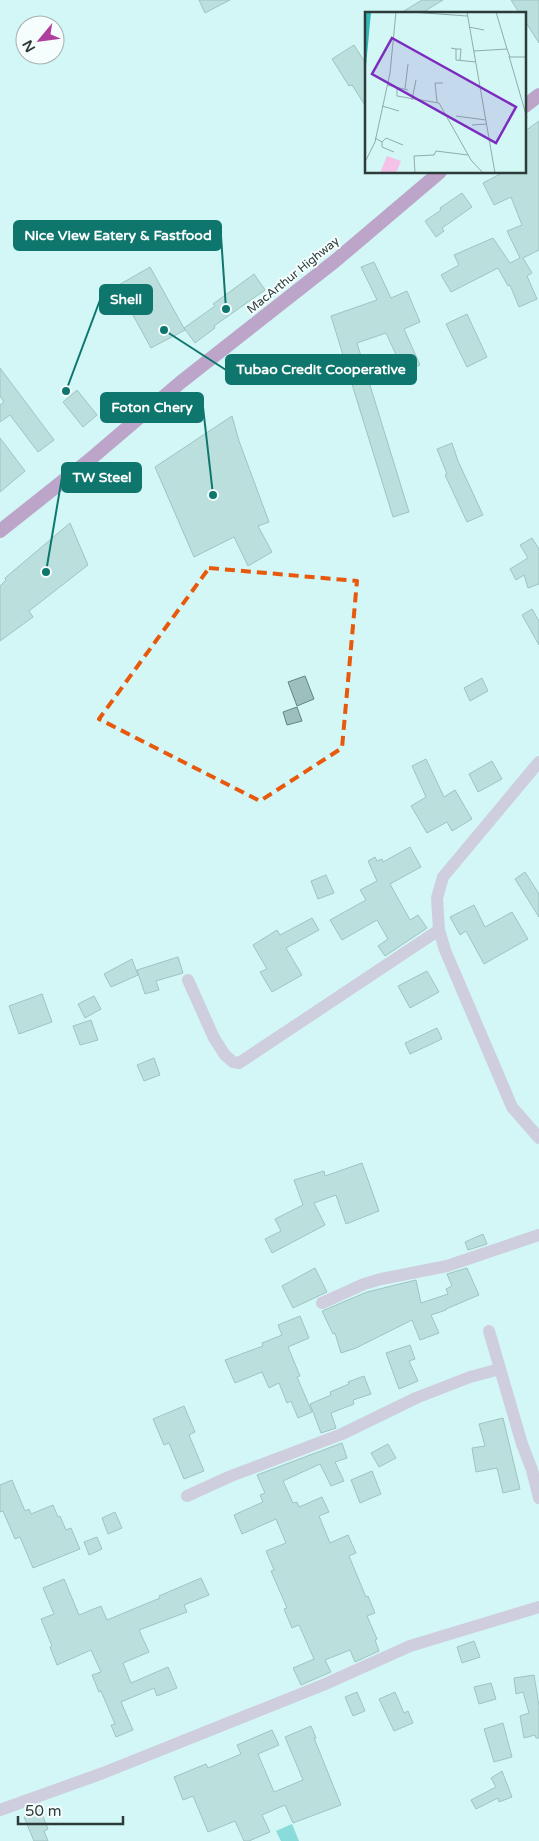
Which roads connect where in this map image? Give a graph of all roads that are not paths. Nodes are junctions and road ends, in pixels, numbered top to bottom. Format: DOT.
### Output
graph roads {
  1 [pos="539,95"];
  2 [pos="526,105"];
  3 [pos="438,174"];
  4 [pos="0,531"];
  5 [pos="539,762"];
  6 [pos="439,930"];
  7 [pos="188,980"];
  8 [pos="539,1138"];
  9 [pos="539,1235"];
  10 [pos="322,1303"];
  11 [pos="489,1331"];
  12 [pos="500,1369"];
  13 [pos="536,1468"];
  14 [pos="187,1496"];
  15 [pos="539,1498"];
  16 [pos="539,1608"];
  17 [pos="0,1810"];
  1 -- 2 [label="highway"];
  3 -- 4 [label="highway, MacArthur Highway"];
  5 -- 6 [label="street"];
  6 -- 7 [label="street"];
  6 -- 8 [label="street"];
  9 -- 10 [label="street"];
  11 -- 12 [label="street"];
  12 -- 13 [label="street"];
  12 -- 14 [label="street"];
  13 -- 15 [label="street"];
  16 -- 17 [label="street"];
}
